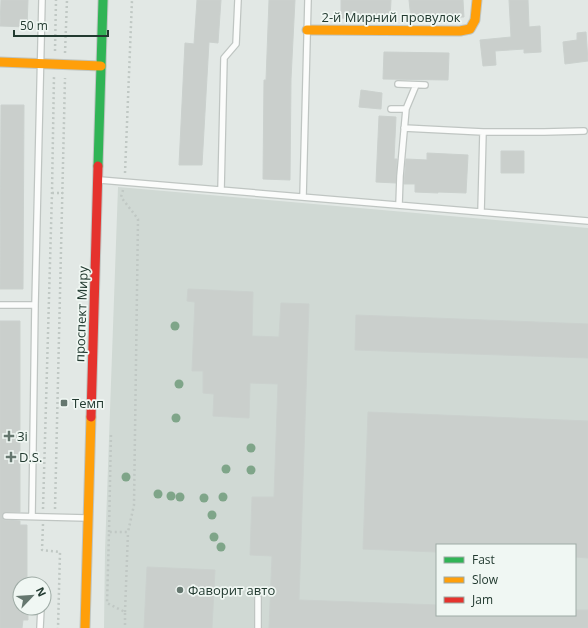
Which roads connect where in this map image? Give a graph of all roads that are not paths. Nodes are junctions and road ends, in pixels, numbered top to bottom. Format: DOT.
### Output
graph roads {
  1 [pos="42,0"];
  2 [pos="103,0"];
  3 [pos="238,0"];
  4 [pos="308,0"];
  5 [pos="477,0"];
  6 [pos="307,30"];
  7 [pos="0,62"];
  8 [pos="40,63"];
  9 [pos="101,66"];
  10 [pos="398,84"];
  11 [pos="416,85"];
  12 [pos="425,85"];
  13 [pos="390,109"];
  14 [pos="406,109"];
  15 [pos="404,128"];
  16 [pos="584,131"];
  17 [pos="483,132"];
  18 [pos="98,180"];
  19 [pos="221,190"];
  20 [pos="303,197"];
  21 [pos="399,206"];
  22 [pos="481,212"];
  23 [pos="588,222"];
  24 [pos="0,305"];
  25 [pos="35,305"];
  26 [pos="6,516"];
  27 [pos="32,516"];
  28 [pos="88,518"];
  29 [pos="258,598"];
  30 [pos="41,616"];
  31 [pos="40,628"];
  32 [pos="85,628"];
  33 [pos="258,628"];
  1 -- 8 [label="lane"];
  2 -- 9 [label="main road, проспект Миру"];
  3 -- 19 [label="lane"];
  4 -- 6 [label="lane"];
  5 -- 6 [label="main road, 2-й Мирний провулок"];
  6 -- 20 [label="lane"];
  7 -- 8 [label="main road"];
  8 -- 9 [label="main road"];
  8 -- 25 [label="lane"];
  9 -- 18 [label="main road, проспект Миру"];
  10 -- 11 [label="lane"];
  11 -- 12 [label="lane"];
  11 -- 14 [label="lane"];
  13 -- 14 [label="lane"];
  14 -- 15 [label="lane"];
  15 -- 17 [label="lane"];
  15 -- 21 [label="lane"];
  16 -- 17 [label="lane"];
  17 -- 22 [label="lane"];
  18 -- 19 [label="lane"];
  18 -- 28 [label="main road, проспект Миру"];
  19 -- 20 [label="lane"];
  20 -- 21 [label="lane"];
  21 -- 22 [label="lane"];
  22 -- 23 [label="lane"];
  24 -- 25 [label="lane"];
  25 -- 27 [label="lane"];
  26 -- 27 [label="lane"];
  27 -- 28 [label="lane"];
  28 -- 32 [label="main road, проспект Миру"];
  29 -- 33 [label="lane"];
  30 -- 31 [label="lane"];
}
